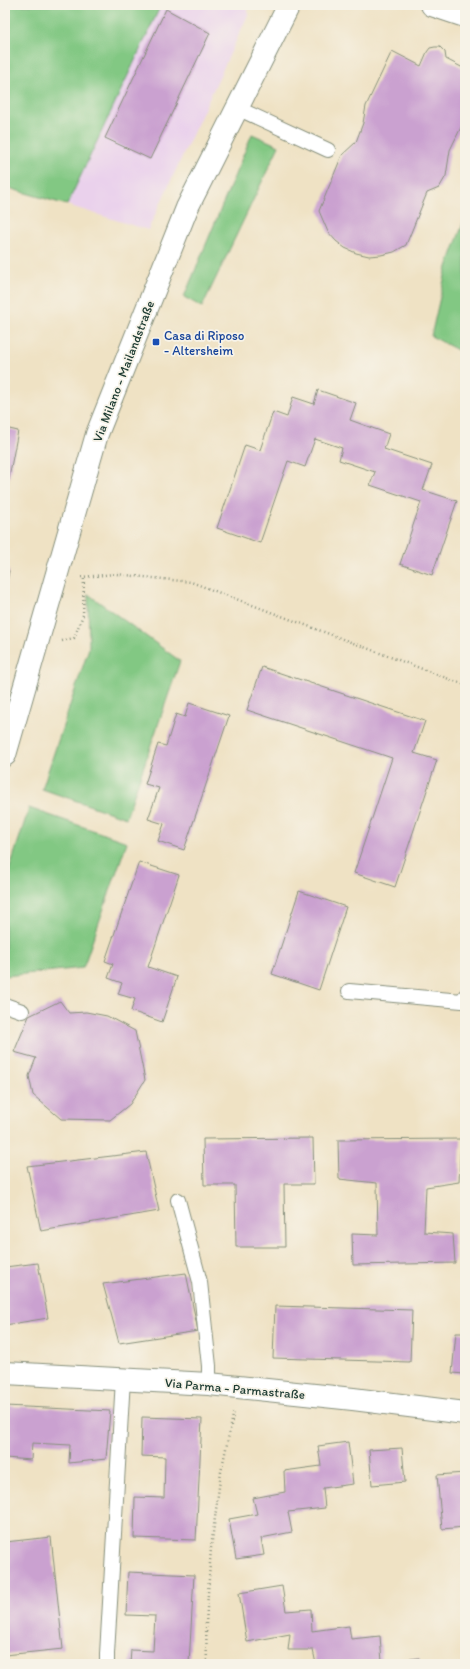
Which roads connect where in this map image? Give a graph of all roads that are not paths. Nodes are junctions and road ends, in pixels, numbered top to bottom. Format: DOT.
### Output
graph roads {
  1 [pos="290,5"];
  2 [pos="432,5"];
  3 [pos="465,16"];
  4 [pos="237,108"];
  5 [pos="328,150"];
  6 [pos="5,755"];
  7 [pos="350,991"];
  8 [pos="465,996"];
  9 [pos="5,1005"];
  10 [pos="22,1011"];
  11 [pos="178,1200"];
  12 [pos="5,1374"];
  13 [pos="123,1379"];
  14 [pos="208,1384"];
  15 [pos="465,1413"];
  16 [pos="107,1664"];
  1 -- 4 [label="street, Via Milano - Mailandstraße"];
  2 -- 3 [label="street"];
  4 -- 5 [label="lane"];
  4 -- 6 [label="street, Via Milano - Mailandstraße"];
  7 -- 8 [label="lane"];
  9 -- 10 [label="lane"];
  11 -- 14 [label="lane"];
  12 -- 13 [label="street, Via Parma - Parmastraße"];
  13 -- 14 [label="street, Via Parma - Parmastraße"];
  13 -- 16 [label="lane"];
  14 -- 15 [label="street, Via Parma - Parmastraße"];
}
